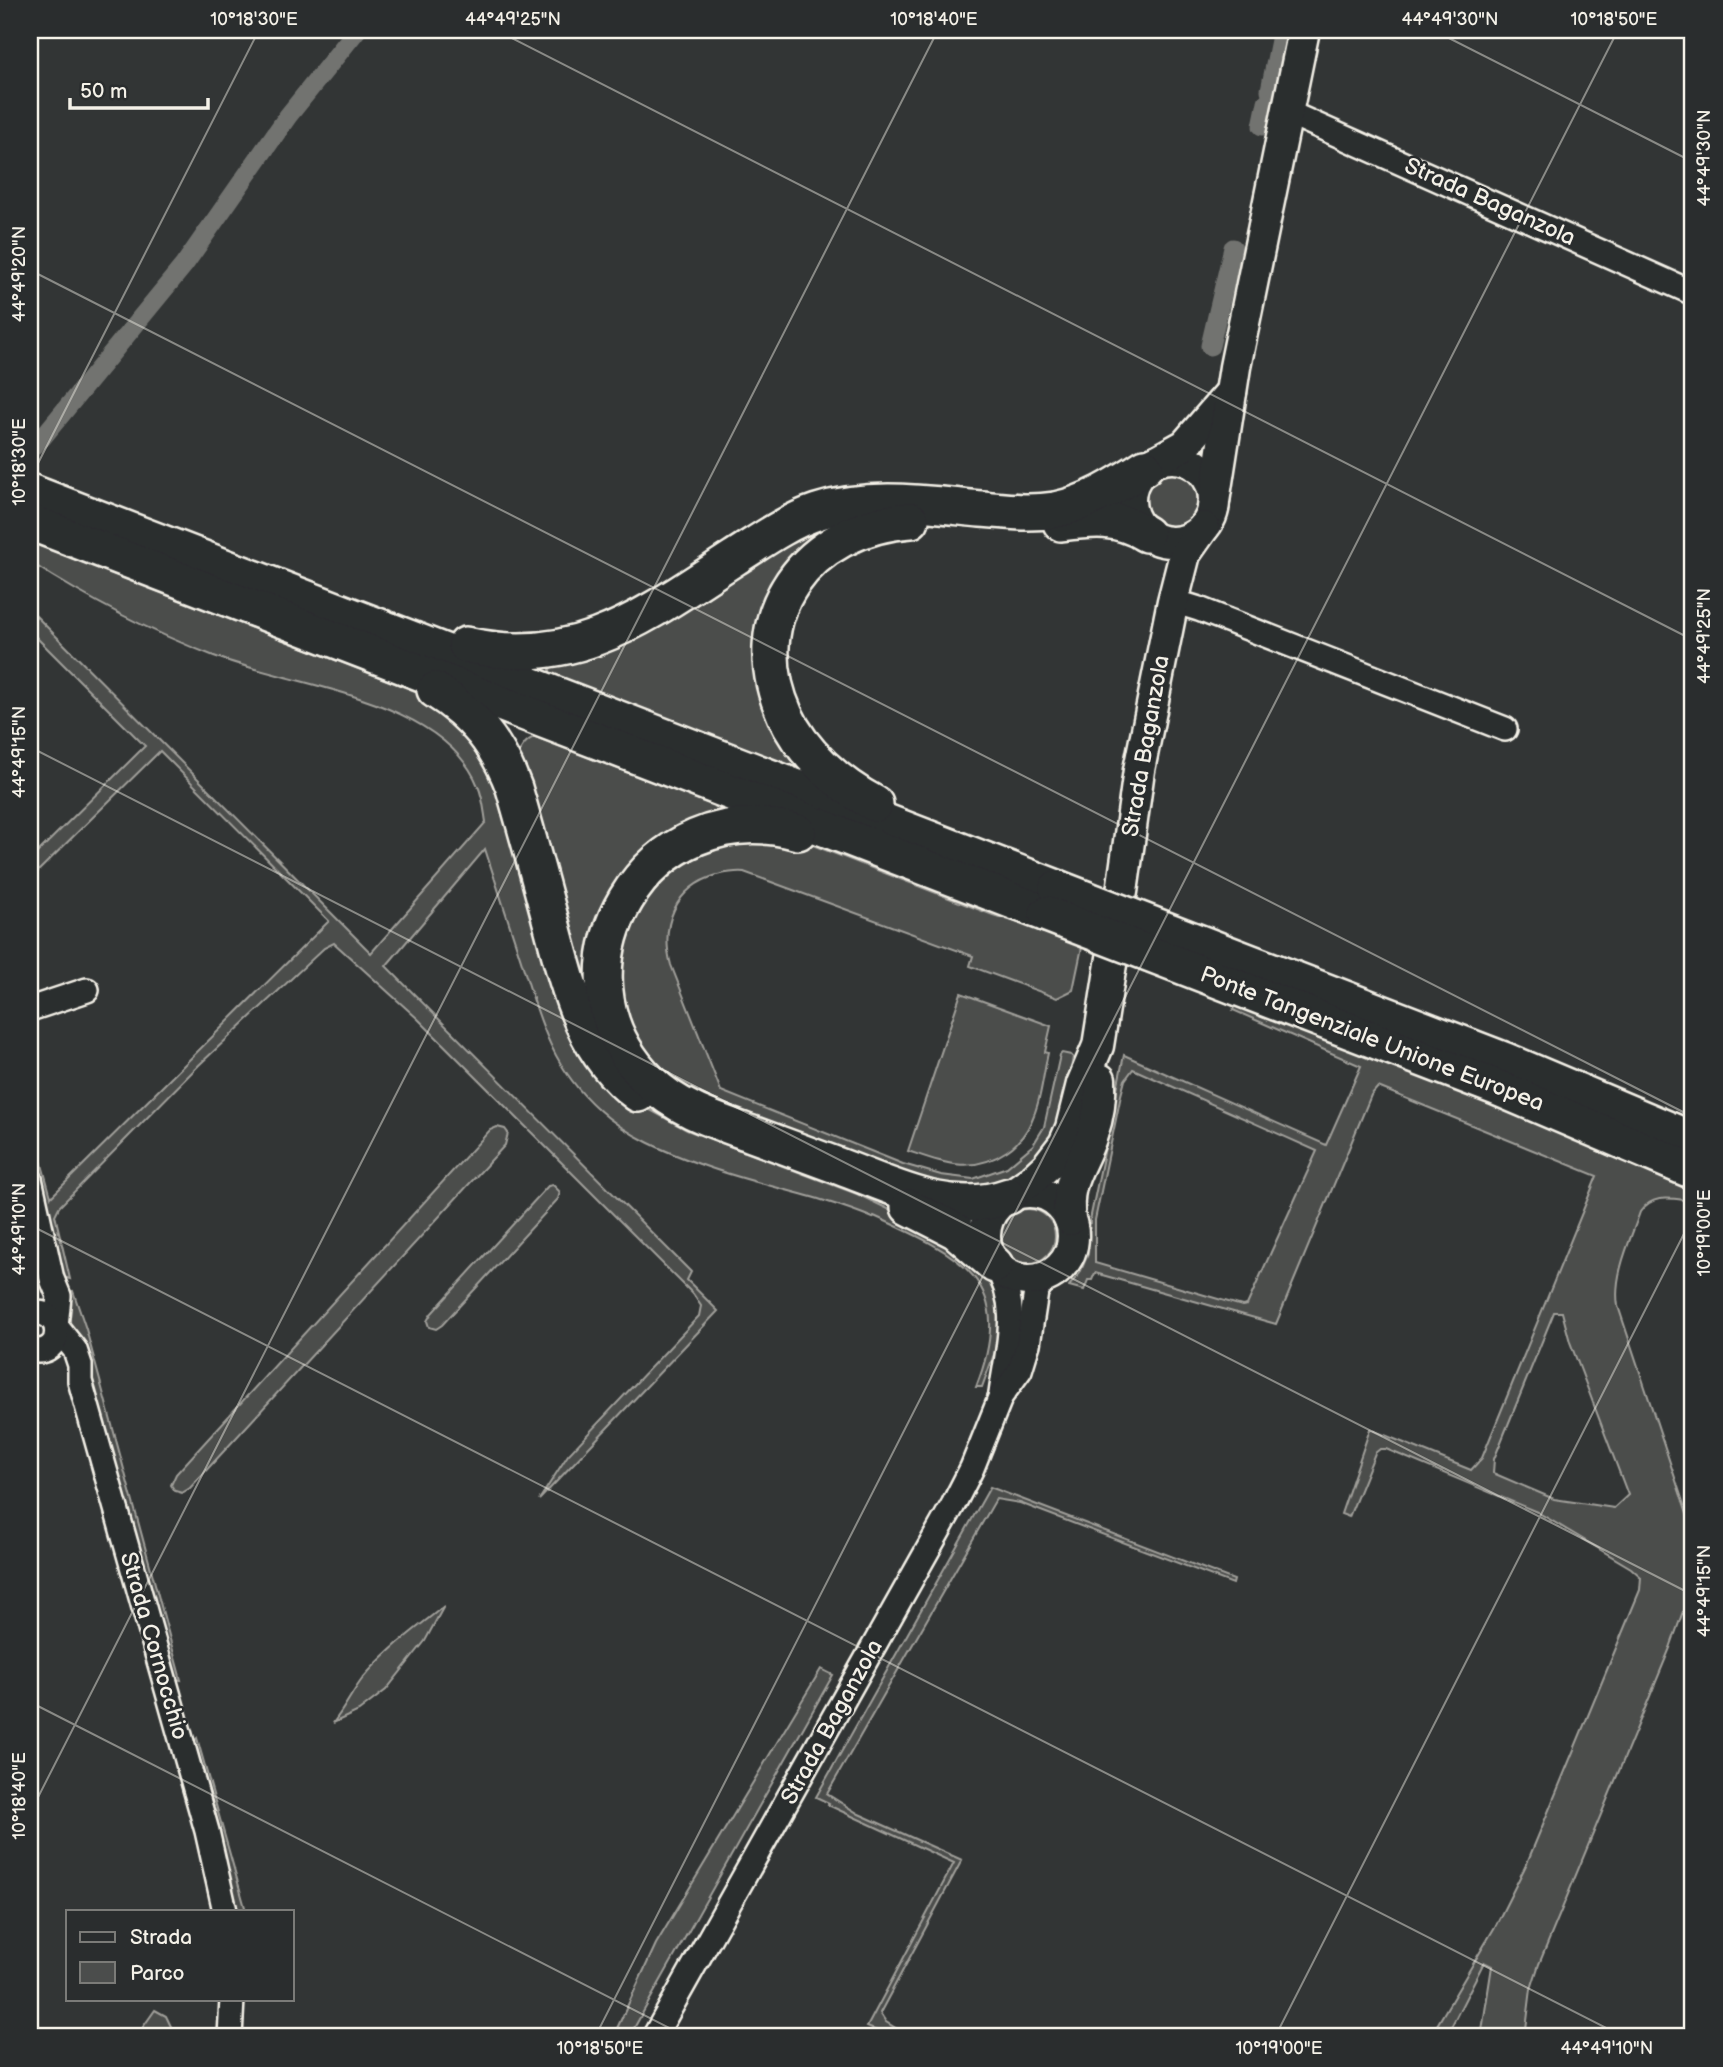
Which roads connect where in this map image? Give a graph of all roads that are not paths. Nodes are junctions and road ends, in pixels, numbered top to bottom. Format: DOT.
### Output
graph roads {
  1 [pos="1304,30"];
  2 [pos="1287,112"];
  3 [pos="1693,292"];
  4 [pos="1231,392"];
  5 [pos="1151,464"];
  6 [pos="30,492"];
  7 [pos="1209,517"];
  8 [pos="30,522"];
  9 [pos="93,531"];
  10 [pos="1146,534"];
  11 [pos="222,566"];
  12 [pos="1173,601"];
  13 [pos="323,635"];
  14 [pos="1505,729"];
  15 [pos="1122,892"];
  16 [pos="994,893"];
  17 [pos="1047,894"];
  18 [pos="1112,958"];
  19 [pos="87,990"];
  20 [pos="30,1009"];
  21 [pos="1098,1046"];
  22 [pos="1693,1140"];
  23 [pos="1693,1171"];
  24 [pos="30,1180"];
  25 [pos="1009,1196"];
  26 [pos="1070,1220"];
  27 [pos="995,1265"];
  28 [pos="1054,1272"];
  29 [pos="52,1278"];
  30 [pos="31,1314"];
  31 [pos="56,1326"];
  32 [pos="34,1351"];
  33 [pos="80,1381"];
  34 [pos="999,1400"];
  35 [pos="225,1910"];
  36 [pos="232,2000"];
  37 [pos="230,2037"];
  38 [pos="654,2037"];
  1 -- 2 [label="main road, Strada Baganzola"];
  2 -- 3 [label="street, Strada Baganzola"];
  2 -- 4 [label="main road, Strada Baganzola"];
  4 -- 5 [label="main road"];
  4 -- 7 [label="main road, Strada Baganzola"];
  5 -- 7 [label="main road"];
  5 -- 10 [label="main road, Strada Baganzola"];
  5 -- 11 [label="highway"];
  6 -- 9 [label="highway"];
  7 -- 10 [label="main road"];
  7 -- 12 [label="main road, Strada Baganzola"];
  8 -- 9 [label="highway"];
  9 -- 11 [label="highway"];
  9 -- 13 [label="highway"];
  10 -- 12 [label="main road, Strada Baganzola"];
  10 -- 17 [label="highway"];
  11 -- 17 [label="highway"];
  12 -- 14 [label="street"];
  12 -- 15 [label="main road, Strada Baganzola"];
  13 -- 16 [label="highway"];
  13 -- 27 [label="highway"];
  16 -- 17 [label="highway"];
  16 -- 25 [label="highway"];
  17 -- 22 [label="highway, bridge"];
  17 -- 23 [label="highway, Ponte Tangenziale Unione Europea, bridge"];
  18 -- 21 [label="main road, Strada Baganzola"];
  19 -- 20 [label="street"];
  21 -- 25 [label="main road, Strada Baganzola"];
  21 -- 26 [label="main road, Strada Baganzola"];
  24 -- 29 [label="street, Strada Cornocchio"];
  25 -- 26 [label="main road"];
  25 -- 27 [label="main road, Strada Baganzola"];
  26 -- 28 [label="main road, Strada Baganzola"];
  27 -- 28 [label="main road"];
  27 -- 34 [label="street, Strada Baganzola"];
  28 -- 34 [label="street, Strada Baganzola"];
  29 -- 30 [label="street, Strada Cornocchio"];
  29 -- 31 [label="street, Strada Cornocchio"];
  30 -- 31 [label="street, Strada Cornocchio"];
  31 -- 32 [label="street, Strada Cornocchio"];
  31 -- 33 [label="street, Strada Cornocchio"];
  32 -- 33 [label="street, Strada Cornocchio"];
  33 -- 35 [label="street, Strada Cornocchio"];
  34 -- 38 [label="street, Strada Baganzola"];
  36 -- 37 [label="street"];
}
